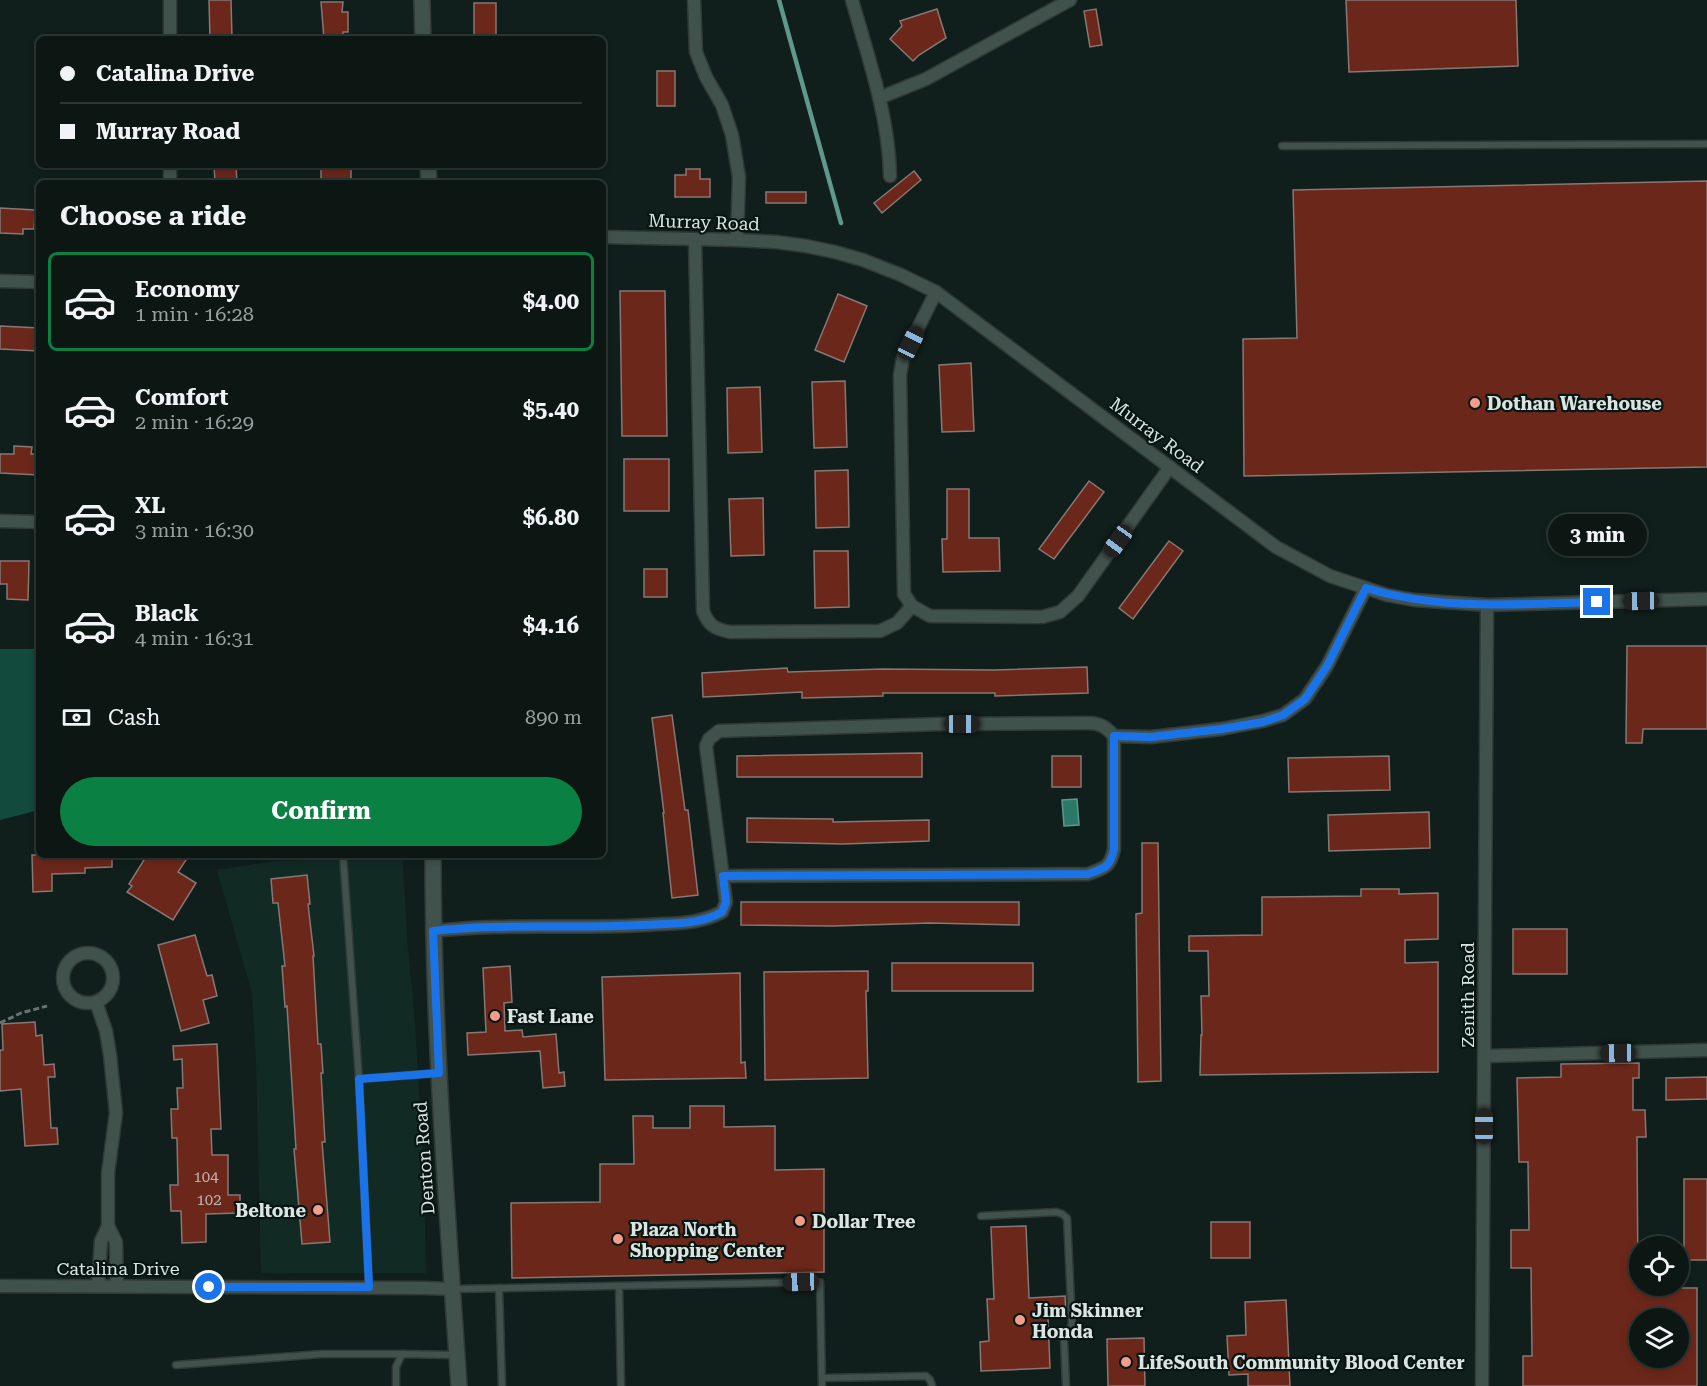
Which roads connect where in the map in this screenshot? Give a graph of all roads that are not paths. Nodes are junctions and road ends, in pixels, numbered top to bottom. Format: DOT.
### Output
graph roads {
  1 [pos="170,0"];
  2 [pos="422,0"];
  3 [pos="694,0"];
  4 [pos="852,0"];
  5 [pos="1070,0"];
  6 [pos="170,36"];
  7 [pos="423,36"];
  8 [pos="879,98"];
  9 [pos="1707,144"];
  10 [pos="1282,146"];
  11 [pos="890,176"];
  12 [pos="606,237"];
  13 [pos="695,240"];
  14 [pos="737,240"];
  15 [pos="0,281"];
  16 [pos="36,282"];
  17 [pos="936,292"];
  18 [pos="1170,467"];
  19 [pos="0,521"];
  20 [pos="36,522"];
  21 [pos="1366,588"];
  22 [pos="1707,599"];
  23 [pos="1487,605"];
  24 [pos="912,606"];
  25 [pos="1114,736"];
  26 [pos="343,858"];
  27 [pos="433,858"];
  28 [pos="723,876"];
  29 [pos="433,931"];
  30 [pos="96,1002"];
  31 [pos="1707,1050"];
  32 [pos="1485,1056"];
  33 [pos="439,1073"];
  34 [pos="359,1079"];
  35 [pos="981,1216"];
  36 [pos="108,1226"];
  37 [pos="0,1286"];
  38 [pos="98,1286"];
  39 [pos="117,1286"];
  40 [pos="619,1286"];
  41 [pos="369,1287"];
  42 [pos="499,1288"];
  43 [pos="452,1289"];
  44 [pos="404,1354"];
  45 [pos="457,1354"];
  46 [pos="176,1365"];
  47 [pos="822,1378"];
  48 [pos="396,1386"];
  49 [pos="459,1386"];
  50 [pos="502,1386"];
  51 [pos="621,1386"];
  52 [pos="822,1386"];
  53 [pos="932,1386"];
  54 [pos="1066,1386"];
  55 [pos="1482,1386"];
  1 -- 6 [label="street"];
  2 -- 7 [label="street"];
  3 -- 14 [label="street"];
  4 -- 8 [label="street"];
  5 -- 8 [label="street"];
  8 -- 11 [label="street"];
  9 -- 10 [label="lane"];
  12 -- 13 [label="street, Murray Road"];
  13 -- 14 [label="street, Murray Road"];
  13 -- 24 [label="street"];
  14 -- 17 [label="street, Murray Road"];
  15 -- 16 [label="street"];
  17 -- 18 [label="street, Murray Road"];
  17 -- 24 [label="street"];
  18 -- 21 [label="street, Murray Road"];
  18 -- 24 [label="street"];
  19 -- 20 [label="street"];
  21 -- 23 [label="street, Murray Road"];
  21 -- 25 [label="street"];
  22 -- 23 [label="street, Murray Road"];
  23 -- 32 [label="street, Zenith Road"];
  25 -- 28 [label="street"];
  25 -- 28 [label="street"];
  26 -- 34 [label="lane"];
  27 -- 29 [label="street, Denton Road"];
  28 -- 29 [label="street"];
  29 -- 33 [label="street, Denton Road"];
  30 -- 30 [label="street"];
  30 -- 36 [label="street"];
  31 -- 32 [label="street"];
  32 -- 55 [label="street, Zenith Road"];
  33 -- 34 [label="lane"];
  33 -- 43 [label="street, Denton Road"];
  34 -- 41 [label="lane"];
  35 -- 54 [label="lane"];
  36 -- 38 [label="street"];
  36 -- 39 [label="street"];
  37 -- 38 [label="street, Catalina Drive"];
  38 -- 39 [label="street, Catalina Drive"];
  39 -- 41 [label="street, Catalina Drive"];
  40 -- 42 [label="lane"];
  40 -- 47 [label="lane"];
  40 -- 51 [label="lane"];
  41 -- 43 [label="street, Catalina Drive"];
  42 -- 43 [label="lane"];
  42 -- 50 [label="lane"];
  43 -- 45 [label="street, Denton Road"];
  44 -- 45 [label="lane"];
  44 -- 46 [label="lane"];
  44 -- 48 [label="lane"];
  45 -- 49 [label="street, Denton Road"];
  47 -- 52 [label="lane"];
  47 -- 53 [label="lane"];
}
